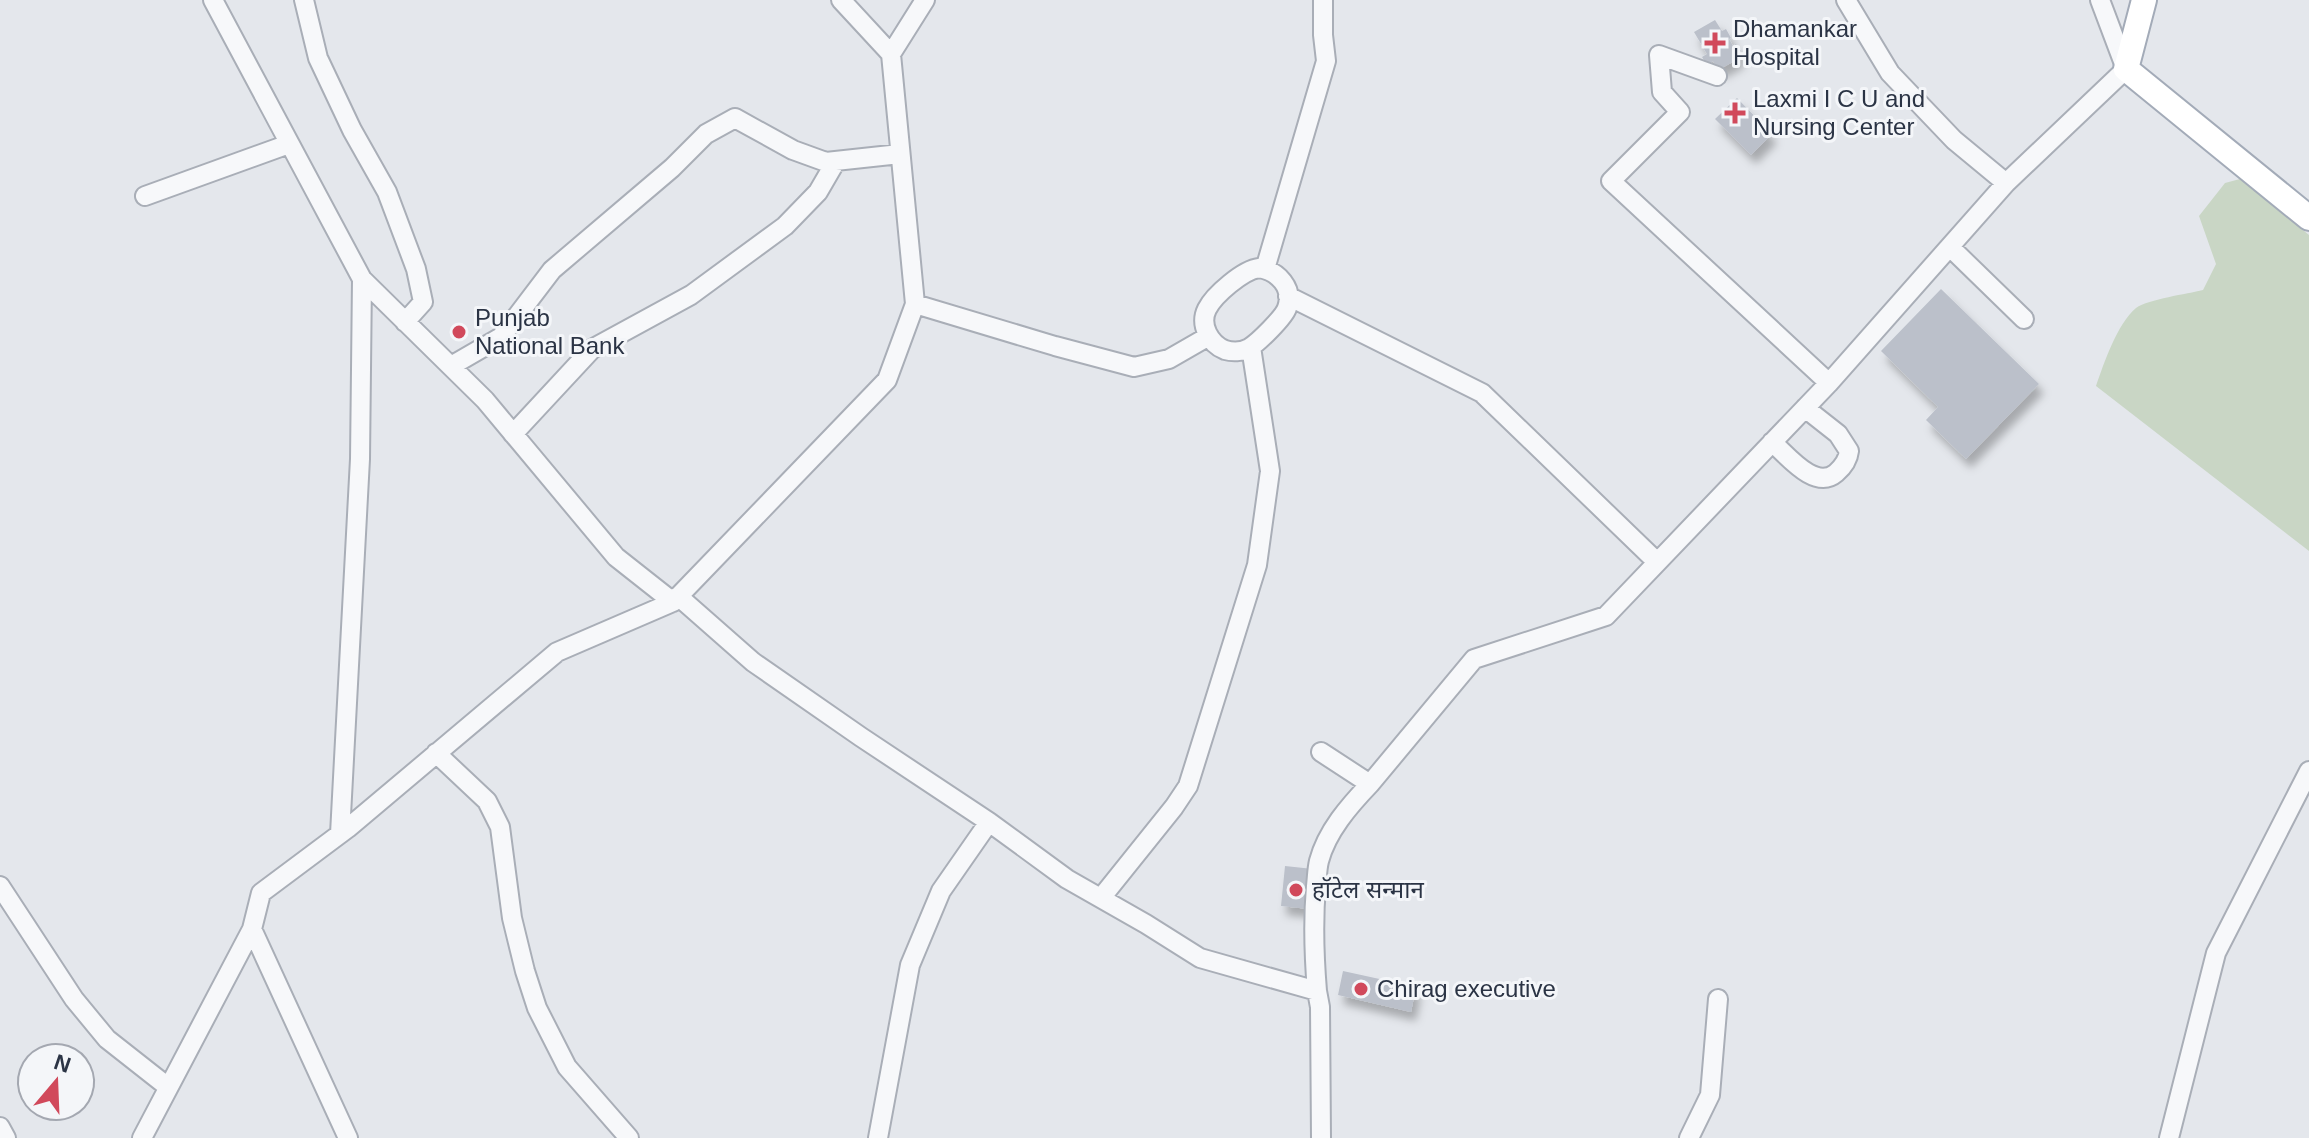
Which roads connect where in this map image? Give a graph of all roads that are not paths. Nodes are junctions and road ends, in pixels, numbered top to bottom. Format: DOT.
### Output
graph roads {
  1 [pos="213,0"];
  2 [pos="304,0"];
  3 [pos="841,0"];
  4 [pos="925,0"];
  5 [pos="1323,0"];
  6 [pos="1846,0"];
  7 [pos="2100,0"];
  8 [pos="2144,0"];
  9 [pos="891,54"];
  10 [pos="2126,69"];
  11 [pos="1717,76"];
  12 [pos="289,144"];
  13 [pos="900,154"];
  14 [pos="836,161"];
  15 [pos="2006,183"];
  16 [pos="145,196"];
  17 [pos="2309,218"];
  18 [pos="1950,247"];
  19 [pos="1265,269"];
  20 [pos="362,279"];
  21 [pos="1288,296"];
  22 [pos="915,304"];
  23 [pos="2024,319"];
  24 [pos="405,322"];
  25 [pos="1209,336"];
  26 [pos="1251,347"];
  27 [pos="451,366"];
  28 [pos="1829,383"];
  29 [pos="1805,408"];
  30 [pos="513,434"];
  31 [pos="1772,442"];
  32 [pos="1657,562"];
  33 [pos="676,599"];
  34 [pos="1321,752"];
  35 [pos="436,753"];
  36 [pos="2309,771"];
  37 [pos="1370,784"];
  38 [pos="989,822"];
  39 [pos="340,834"];
  40 [pos="0,886"];
  41 [pos="1101,898"];
  42 [pos="252,929"];
  43 [pos="1317,991"];
  44 [pos="1718,999"];
  45 [pos="168,1087"];
  46 [pos="0,1127"];
  47 [pos="6,1138"];
  48 [pos="142,1138"];
  49 [pos="348,1138"];
  50 [pos="629,1138"];
  51 [pos="878,1138"];
  52 [pos="1321,1138"];
  53 [pos="1689,1138"];
  54 [pos="2169,1138"];
  1 -- 12 [label="street"];
  2 -- 24 [label="street"];
  3 -- 9 [label="street"];
  4 -- 9 [label="street"];
  5 -- 19 [label="street"];
  6 -- 15 [label="street"];
  7 -- 10 [label="street"];
  8 -- 10 [label="main road"];
  9 -- 13 [label="street"];
  10 -- 15 [label="street"];
  10 -- 17 [label="main road"];
  11 -- 28 [label="street"];
  12 -- 16 [label="street"];
  12 -- 20 [label="street"];
  13 -- 14 [label="street"];
  13 -- 22 [label="street"];
  14 -- 27 [label="street"];
  14 -- 30 [label="street"];
  15 -- 18 [label="street"];
  18 -- 23 [label="street"];
  18 -- 28 [label="street"];
  19 -- 21 [label="street"];
  19 -- 25 [label="street"];
  20 -- 24 [label="street"];
  20 -- 39 [label="street"];
  21 -- 26 [label="street"];
  21 -- 32 [label="street"];
  22 -- 25 [label="street"];
  22 -- 33 [label="street"];
  24 -- 27 [label="street"];
  25 -- 26 [label="street"];
  26 -- 41 [label="street"];
  27 -- 30 [label="street"];
  28 -- 29 [label="street"];
  29 -- 31 [label="street"];
  29 -- 31 [label="street"];
  30 -- 33 [label="street"];
  31 -- 32 [label="street"];
  32 -- 37 [label="street"];
  33 -- 35 [label="street"];
  33 -- 38 [label="street"];
  34 -- 37 [label="street"];
  35 -- 39 [label="street"];
  35 -- 50 [label="street"];
  36 -- 54 [label="street"];
  37 -- 43 [label="street"];
  38 -- 41 [label="street"];
  38 -- 51 [label="street"];
  39 -- 42 [label="street"];
  40 -- 45 [label="street"];
  41 -- 43 [label="street"];
  42 -- 45 [label="street"];
  42 -- 49 [label="street"];
  43 -- 52 [label="street"];
  44 -- 53 [label="street"];
  45 -- 48 [label="street"];
  46 -- 47 [label="street"];
}
